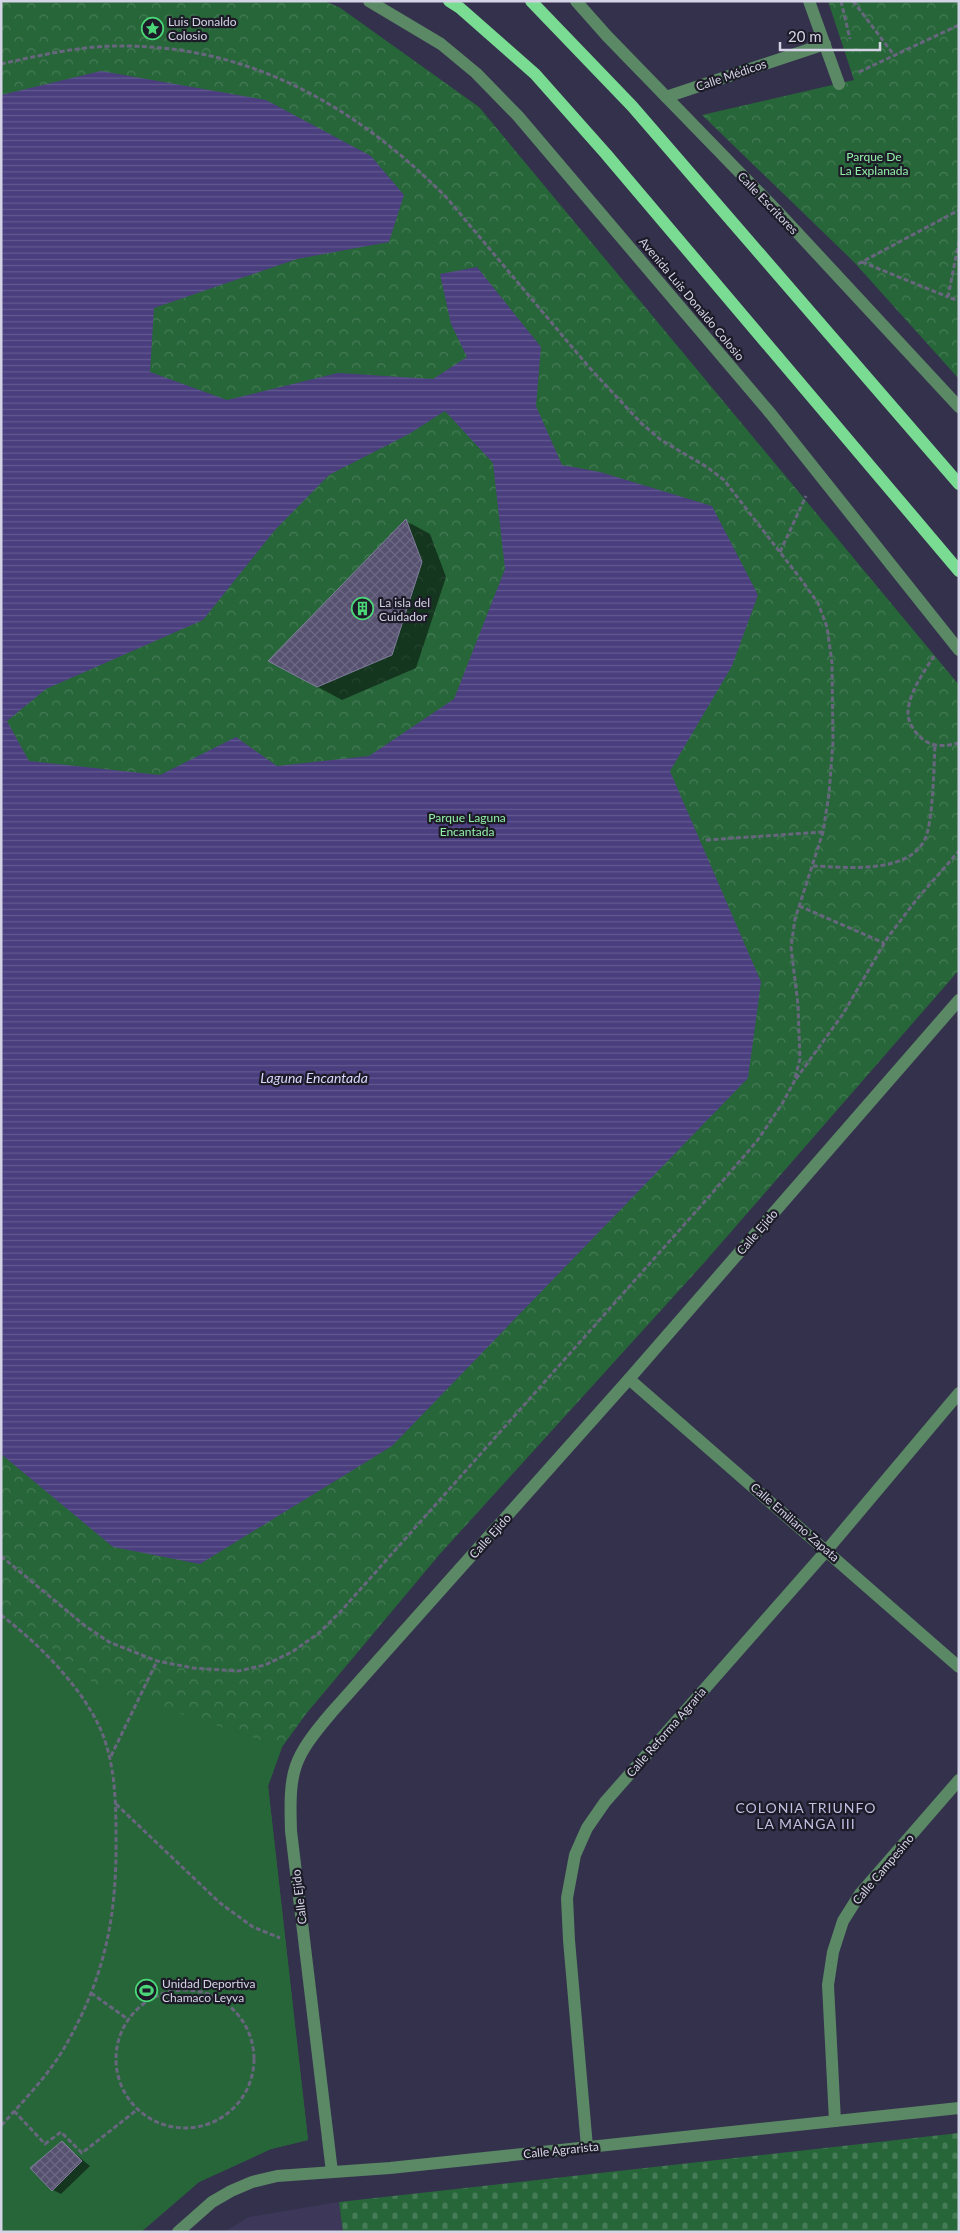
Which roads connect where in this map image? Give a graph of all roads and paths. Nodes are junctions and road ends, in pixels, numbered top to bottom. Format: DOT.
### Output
graph roads {
  1 [pos="369,1"];
  2 [pos="449,1"];
  3 [pos="531,1"];
  4 [pos="576,1"];
  5 [pos="809,1"];
  6 [pos="853,1"];
  7 [pos="959,25"];
  8 [pos="825,44"];
  9 [pos="894,54"];
  10 [pos="1,64"];
  11 [pos="859,72"];
  12 [pos="839,84"];
  13 [pos="666,97"];
  14 [pos="959,210"];
  15 [pos="959,241"];
  16 [pos="948,297"];
  17 [pos="959,302"];
  18 [pos="959,407"];
  19 [pos="818,474"];
  20 [pos="959,484"];
  21 [pos="780,552"];
  22 [pos="959,572"];
  23 [pos="949,639"];
  24 [pos="959,650"];
  25 [pos="959,743"];
  26 [pos="935,744"];
  27 [pos="823,832"];
  28 [pos="706,840"];
  29 [pos="959,851"];
  30 [pos="813,866"];
  31 [pos="799,906"];
  32 [pos="884,943"];
  33 [pos="959,1000"];
  34 [pos="794,1082"];
  35 [pos="629,1380"];
  36 [pos="959,1393"];
  37 [pos="827,1550"];
  38 [pos="1,1556"];
  39 [pos="1,1615"];
  40 [pos="157,1661"];
  41 [pos="959,1667"];
  42 [pos="110,1756"];
  43 [pos="959,1780"];
  44 [pos="115,1803"];
  45 [pos="305,1944"];
  46 [pos="91,1993"];
  47 [pos="129,2020"];
  48 [pos="959,2108"];
  49 [pos="138,2109"];
  50 [pos="14,2111"];
  51 [pos="835,2121"];
  52 [pos="1,2126"];
  53 [pos="587,2147"];
  54 [pos="332,2172"];
  55 [pos="178,2232"];
  1 -- 19 [label="street, Avenida Luis Donaldo Colosio"];
  2 -- 22 [label="main road"];
  3 -- 20 [label="main road"];
  4 -- 13 [label="street, Calle Escritores"];
  5 -- 8 [label="street"];
  6 -- 9 [label="path"];
  7 -- 9 [label="path"];
  8 -- 12 [label="street"];
  8 -- 13 [label="street, Calle Médicos"];
  9 -- 11 [label="path"];
  10 -- 21 [label="path"];
  13 -- 18 [label="street, Calle Escritores"];
  14 -- 16 [label="path"];
  15 -- 16 [label="path"];
  16 -- 17 [label="path"];
  19 -- 21 [label="path"];
  19 -- 23 [label="street, Avenida Luis Donaldo Colosio"];
  21 -- 27 [label="path"];
  23 -- 24 [label="street, Avenida Luis Donaldo Colosio"];
  23 -- 26 [label="path"];
  25 -- 26 [label="path"];
  26 -- 30 [label="path"];
  27 -- 28 [label="path"];
  27 -- 30 [label="path"];
  29 -- 32 [label="path"];
  30 -- 31 [label="path"];
  31 -- 32 [label="path"];
  31 -- 34 [label="path"];
  32 -- 34 [label="path"];
  33 -- 35 [label="street, Calle Ejido"];
  34 -- 40 [label="path"];
  35 -- 37 [label="street, Calle Emiliano Zapata"];
  35 -- 45 [label="street, Calle Ejido"];
  36 -- 37 [label="street, Calle Reforma Agraria"];
  37 -- 41 [label="street, Calle Emiliano Zapata"];
  37 -- 53 [label="street, Calle Reforma Agraria"];
  38 -- 40 [label="path"];
  39 -- 42 [label="path"];
  40 -- 42 [label="path"];
  42 -- 44 [label="path"];
  43 -- 51 [label="street, Calle Campesino"];
  44 -- 45 [label="path"];
  44 -- 46 [label="path"];
  45 -- 54 [label="street, Calle Ejido"];
  46 -- 47 [label="path"];
  46 -- 50 [label="path"];
  47 -- 49 [label="path"];
  47 -- 49 [label="path"];
  48 -- 51 [label="street, Calle Agrarista"];
  49 -- 50 [label="path"];
  50 -- 52 [label="path"];
  51 -- 53 [label="street, Calle Agrarista"];
  53 -- 54 [label="street, Calle Agrarista"];
  54 -- 55 [label="street, Calle Agrarista"];
}
